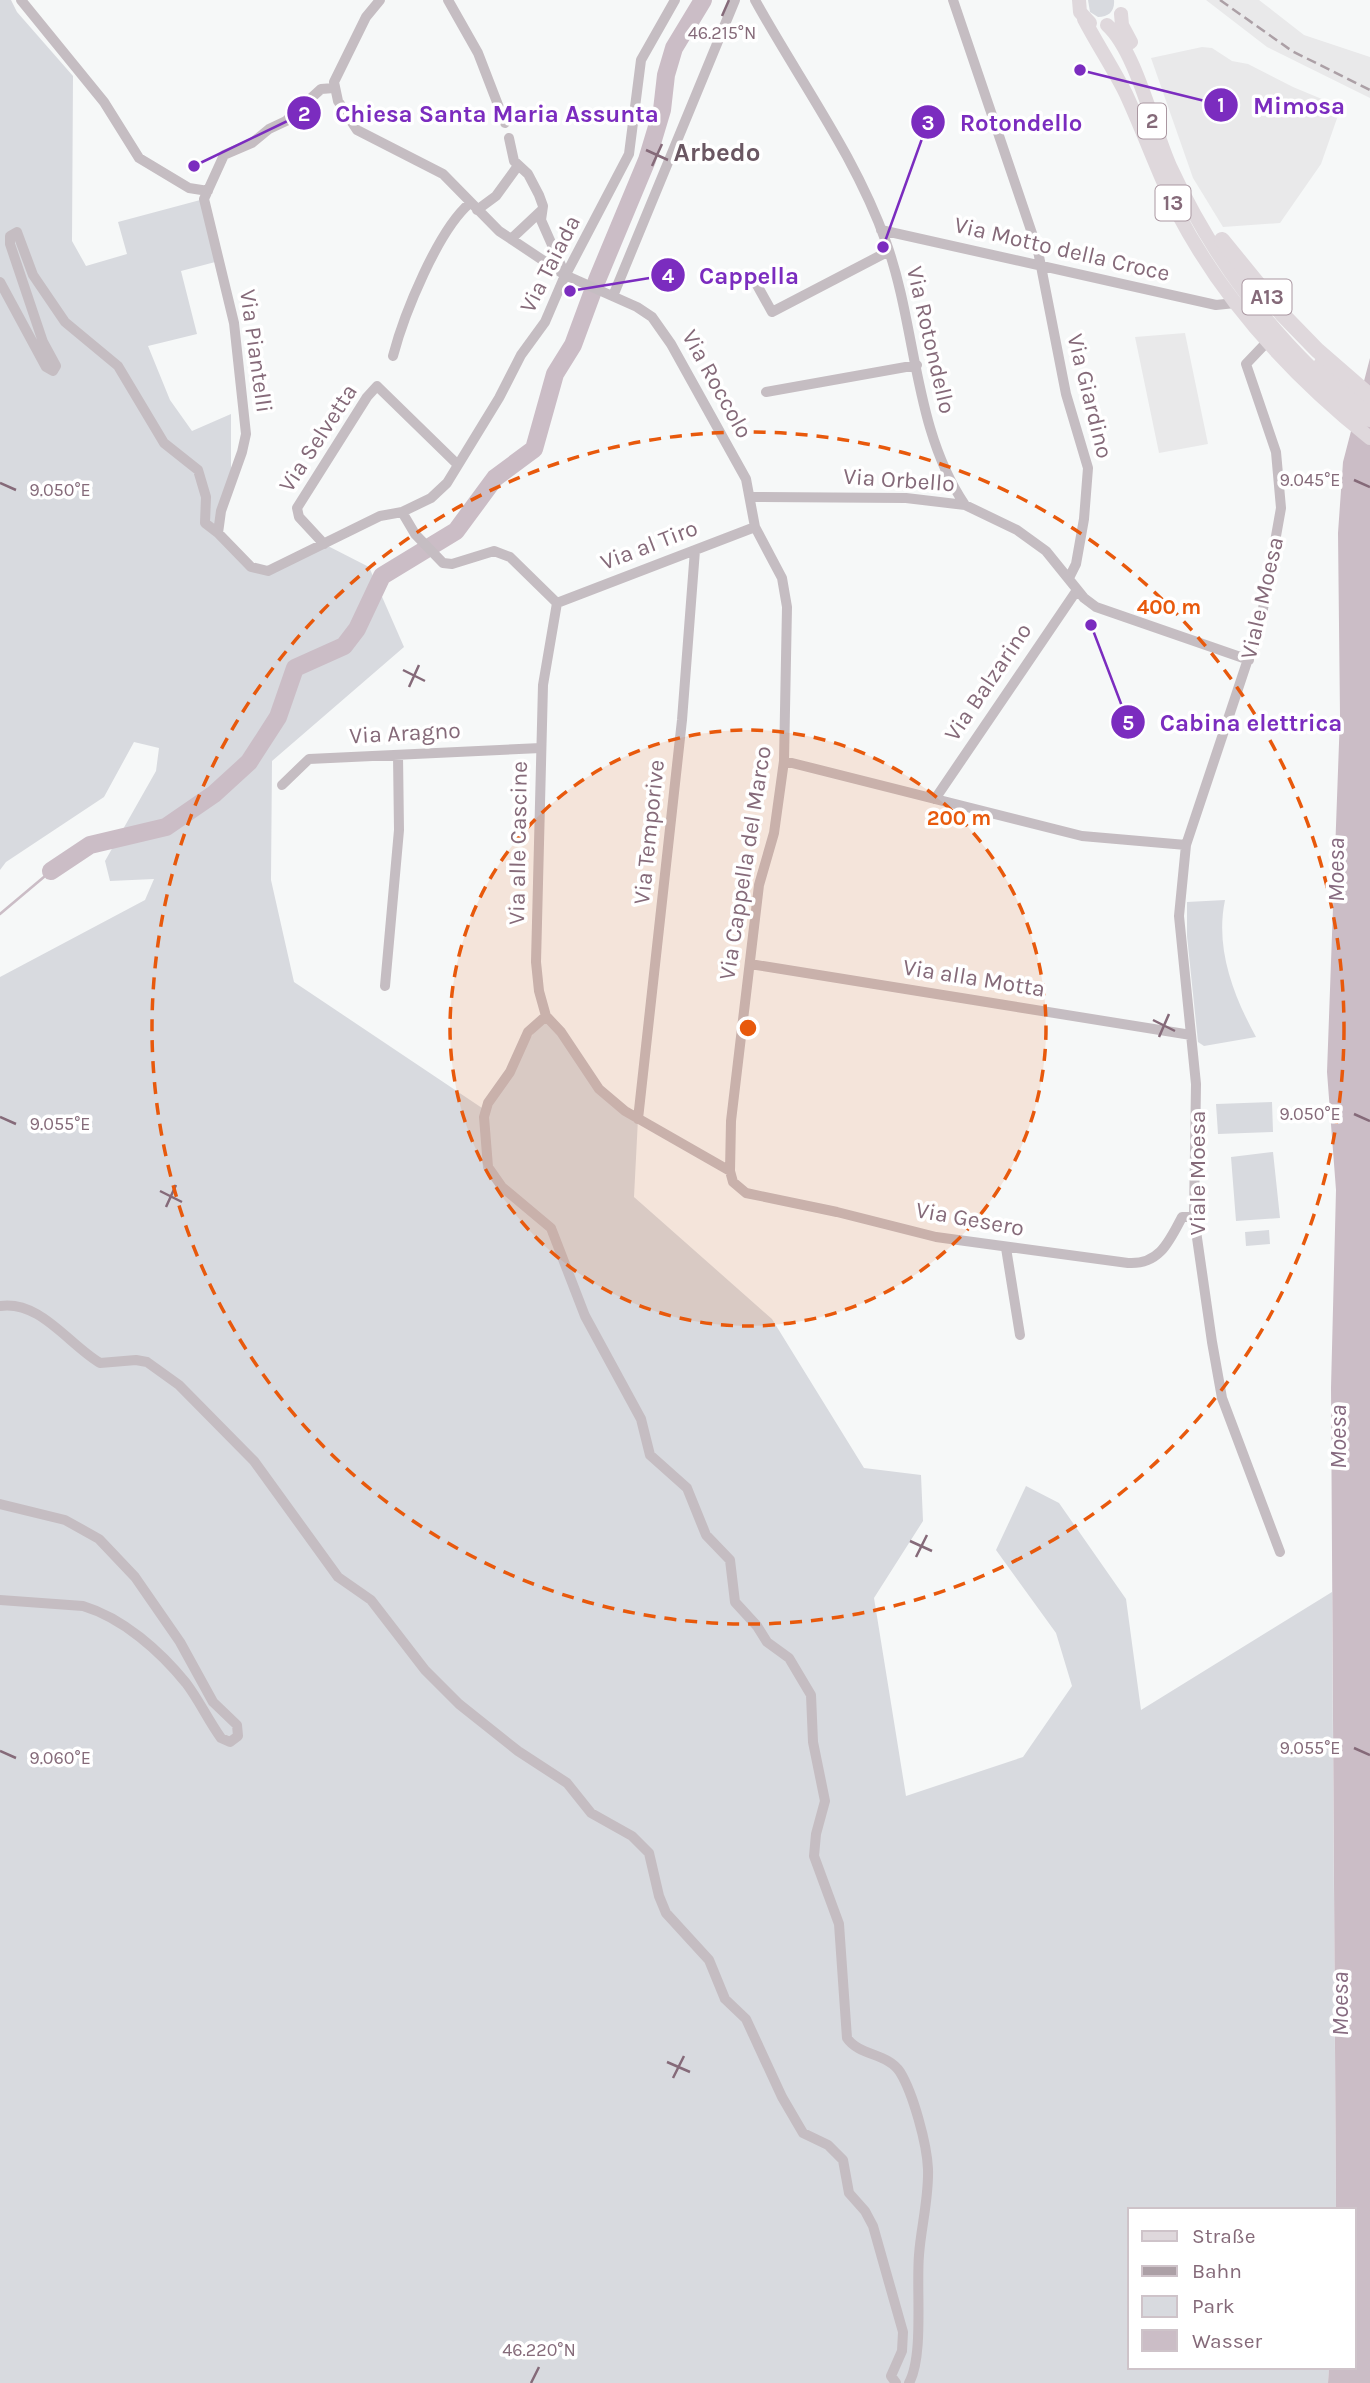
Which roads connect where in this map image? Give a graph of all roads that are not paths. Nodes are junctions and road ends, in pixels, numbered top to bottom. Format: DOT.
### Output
graph roads {
  1 [pos="21,0"];
  2 [pos="448,0"];
  3 [pos="675,0"];
  4 [pos="735,0"];
  5 [pos="755,0"];
  6 [pos="953,0"];
  7 [pos="1079,0"];
  8 [pos="375,2"];
  9 [pos="1122,7"];
  10 [pos="1084,19"];
  11 [pos="1105,26"];
  12 [pos="1103,52"];
  13 [pos="334,89"];
  14 [pos="505,123"];
  15 [pos="509,138"];
  16 [pos="517,167"];
  17 [pos="206,195"];
  18 [pos="474,206"];
  19 [pos="542,210"];
  20 [pos="881,230"];
  21 [pos="511,239"];
  22 [pos="1223,240"];
  23 [pos="889,251"];
  24 [pos="1038,264"];
  25 [pos="565,275"];
  26 [pos="0,282"];
  27 [pos="757,285"];
  28 [pos="610,295"];
  29 [pos="1235,303"];
  30 [pos="1266,343"];
  31 [pos="393,356"];
  32 [pos="1314,358"];
  33 [pos="917,365"];
  34 [pos="766,392"];
  35 [pos="1370,396"];
  36 [pos="1370,405"];
  37 [pos="1370,420"];
  38 [pos="1370,438"];
  39 [pos="458,464"];
  40 [pos="748,484"];
  41 [pos="751,497"];
  42 [pos="965,505"];
  43 [pos="402,512"];
  44 [pos="755,527"];
  45 [pos="218,533"];
  46 [pos="324,544"];
  47 [pos="695,550"];
  48 [pos="1069,578"];
  49 [pos="1077,590"];
  50 [pos="557,603"];
  51 [pos="1249,660"];
  52 [pos="541,748"];
  53 [pos="398,755"];
  54 [pos="784,761"];
  55 [pos="282,785"];
  56 [pos="935,799"];
  57 [pos="1186,845"];
  58 [pos="750,964"];
  59 [pos="385,986"];
  60 [pos="546,1016"];
  61 [pos="1191,1035"];
  62 [pos="638,1119"];
  63 [pos="730,1171"];
  64 [pos="1194,1217"];
  65 [pos="1006,1248"];
  66 [pos="0,1306"];
  67 [pos="1020,1335"];
  68 [pos="0,1504"];
  69 [pos="1280,1552"];
  70 [pos="0,1600"];
  71 [pos="896,2383"];
  72 [pos="909,2383"];
  1 -- 17 [label="street"];
  2 -- 14 [label="street"];
  3 -- 25 [label="street, Via Taiada"];
  4 -- 28 [label="street"];
  5 -- 20 [label="street, Via Rotondello"];
  6 -- 24 [label="street, Via Giardino"];
  7 -- 10 [label="main road"];
  8 -- 13 [label="street"];
  9 -- 11 [label="main road"];
  9 -- 22 [label="main road, 2"];
  10 -- 11 [label="main road"];
  10 -- 12 [label="main road, 13"];
  11 -- 12 [label="main road"];
  11 -- 32 [label="main road, 2"];
  12 -- 29 [label="main road, 13"];
  13 -- 17 [label="street"];
  13 -- 18 [label="street, Via Roccolo"];
  15 -- 16 [label="street"];
  16 -- 18 [label="street"];
  16 -- 19 [label="street"];
  17 -- 45 [label="street, Via Piantelli"];
  18 -- 21 [label="street, Via Roccolo"];
  18 -- 31 [label="street"];
  19 -- 21 [label="street"];
  19 -- 25 [label="street"];
  20 -- 23 [label="street, Via Rotondello"];
  20 -- 24 [label="street, Via Motto della Croce"];
  21 -- 25 [label="street, Via Roccolo"];
  22 -- 32 [label="highway, A13"];
  23 -- 27 [label="street"];
  23 -- 33 [label="street, Via Rotondello"];
  24 -- 29 [label="street, Via Motto della Croce"];
  24 -- 48 [label="street, Via Giardino"];
  25 -- 28 [label="street, Via Roccolo"];
  25 -- 39 [label="street, Via Taiada"];
  26 -- 45 [label="street"];
  28 -- 40 [label="street, Via Roccolo"];
  29 -- 30 [label="main road, 13"];
  30 -- 38 [label="main road, 13"];
  30 -- 51 [label="street, Viale Moesa"];
  32 -- 35 [label="highway, A13"];
  32 -- 36 [label="main road, 2"];
  32 -- 37 [label="main road, 2"];
  33 -- 34 [label="street"];
  33 -- 42 [label="street, Via Rotondello"];
  39 -- 43 [label="street, Via Taiada"];
  39 -- 46 [label="street, Via Selvetta"];
  40 -- 41 [label="street, Via Cappella del Marco"];
  41 -- 42 [label="street, Via Orbello"];
  41 -- 44 [label="street, Via Cappella del Marco"];
  42 -- 48 [label="street, Via Orbello"];
  43 -- 46 [label="street, Via Taiada"];
  43 -- 50 [label="street"];
  44 -- 47 [label="street, Via al Tiro"];
  44 -- 54 [label="street, Via Cappella del Marco"];
  45 -- 46 [label="street, Via Taiada"];
  47 -- 50 [label="street, Via al Tiro"];
  47 -- 62 [label="street, Via Temporive"];
  48 -- 49 [label="street, Via Orbello"];
  49 -- 51 [label="street, Via Orbello"];
  49 -- 56 [label="street, Via Balzarino"];
  50 -- 52 [label="street, Via alle Cascine"];
  51 -- 57 [label="street, Viale Moesa"];
  52 -- 53 [label="street, Via Aragno"];
  52 -- 60 [label="street, Via alle Cascine"];
  53 -- 55 [label="street, Via Aragno"];
  53 -- 59 [label="street"];
  54 -- 56 [label="street"];
  54 -- 58 [label="street, Via Cappella del Marco"];
  56 -- 57 [label="street"];
  57 -- 61 [label="street, Viale Moesa"];
  58 -- 61 [label="street, Via alla Motta"];
  58 -- 63 [label="street, Via Cappella del Marco"];
  60 -- 62 [label="street, Via alle Cascine"];
  60 -- 72 [label="street"];
  61 -- 64 [label="street, Viale Moesa"];
  62 -- 63 [label="street, Via alle Cascine"];
  63 -- 65 [label="street, Via Gesero"];
  64 -- 65 [label="street, Via Gesero"];
  64 -- 69 [label="street, Viale Moesa"];
  65 -- 67 [label="street"];
  66 -- 71 [label="street"];
  68 -- 70 [label="street"];
}
